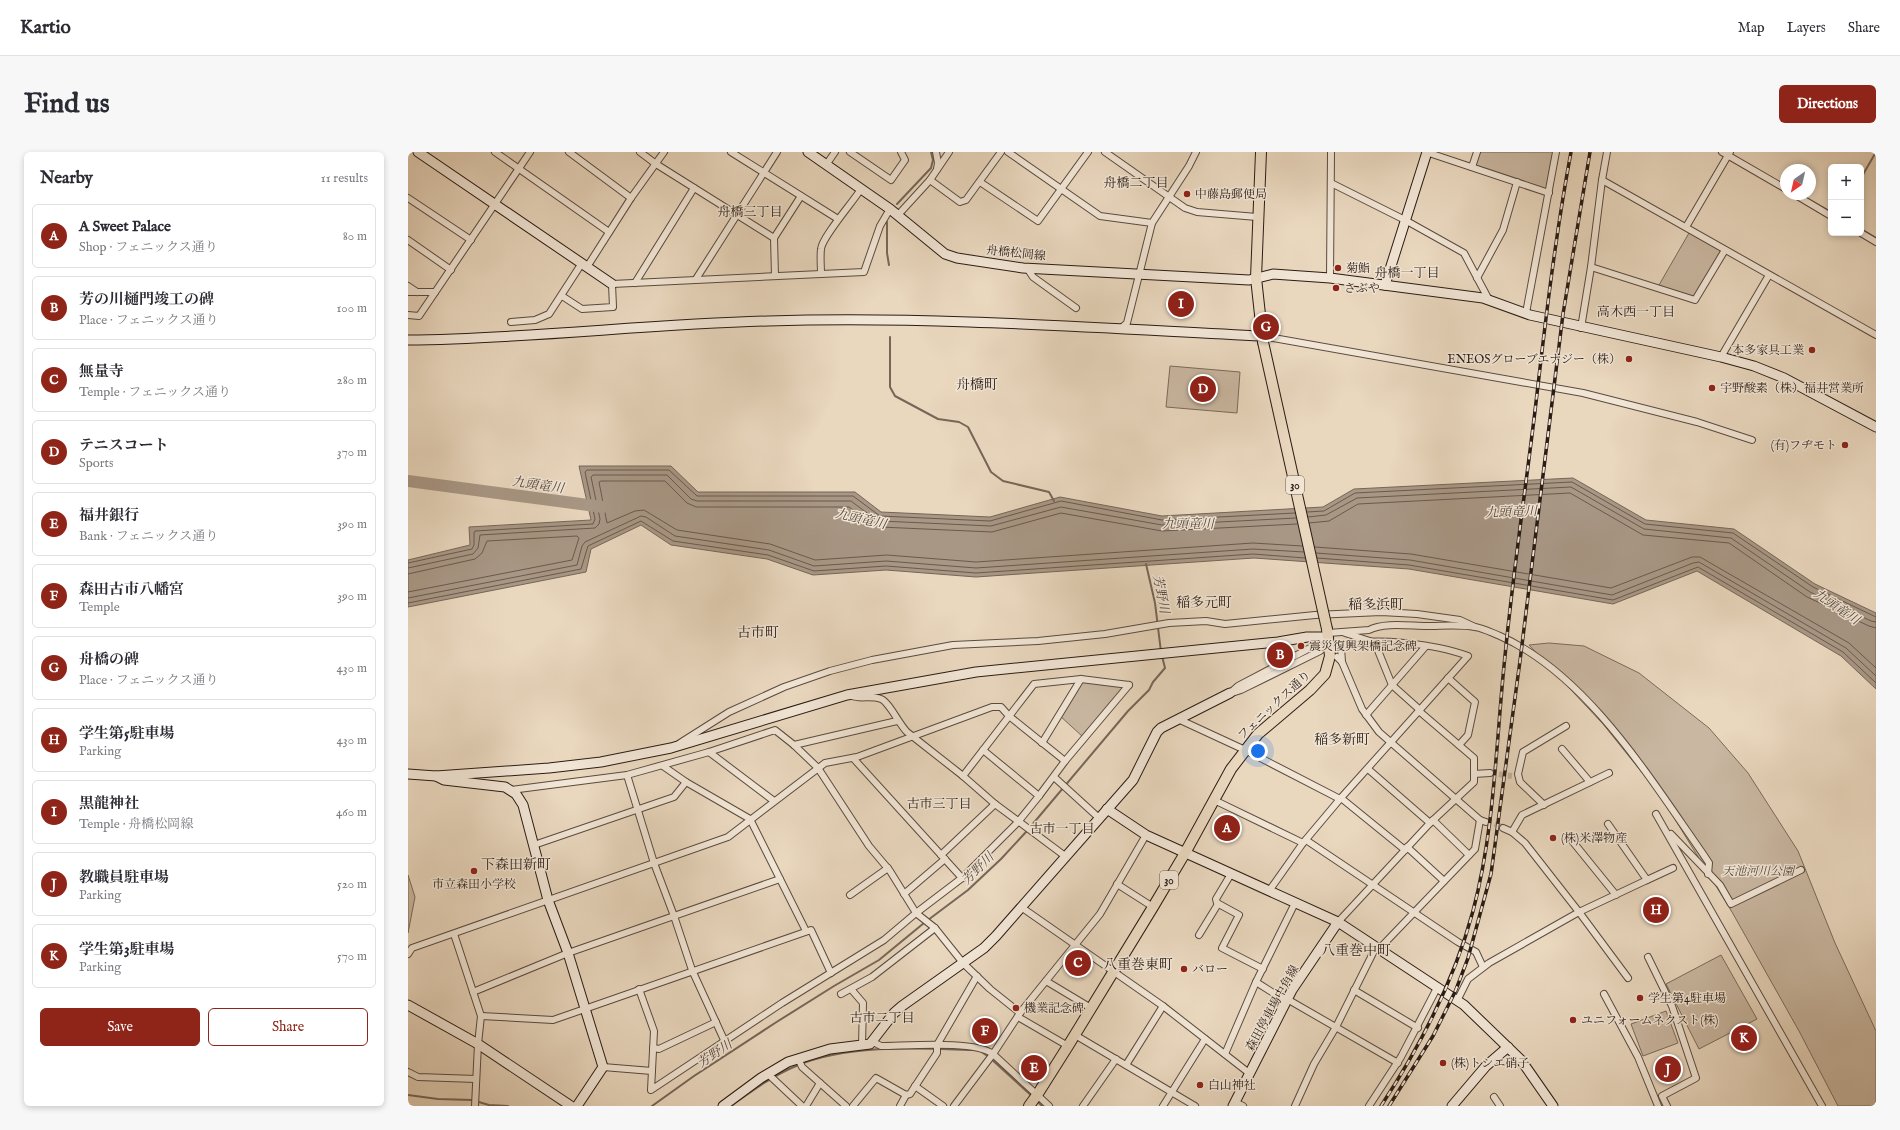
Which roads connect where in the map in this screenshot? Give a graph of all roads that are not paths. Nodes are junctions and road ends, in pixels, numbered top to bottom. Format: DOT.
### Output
graph roads {
  1 [pos="418,152"];
  2 [pos="495,152"];
  3 [pos="530,152"];
  4 [pos="569,152"];
  5 [pos="640,152"];
  6 [pos="664,152"];
  7 [pos="731,152"];
  8 [pos="777,152"];
  9 [pos="808,152"];
  10 [pos="835,152"];
  11 [pos="850,152"];
  12 [pos="901,152"];
  13 [pos="936,152"];
  14 [pos="949,152"];
  15 [pos="1001,152"];
  16 [pos="1008,152"];
  17 [pos="1088,152"];
  18 [pos="1106,152"];
  19 [pos="1196,152"];
  20 [pos="1261,152"];
  21 [pos="1331,152"];
  22 [pos="1427,152"];
  23 [pos="1477,152"];
  24 [pos="1556,152"];
  25 [pos="1607,152"];
  26 [pos="1726,153"];
  27 [pos="656,164"];
  28 [pos="826,165"];
  29 [pos="1472,167"];
  30 [pos="519,168"];
  31 [pos="763,173"];
  32 [pos="936,173"];
  33 [pos="930,180"];
  34 [pos="1602,180"];
  35 [pos="980,182"];
  36 [pos="1517,182"];
  37 [pos="1331,183"];
  38 [pos="1780,185"];
  39 [pos="694,188"];
  40 [pos="861,189"];
  41 [pos="1061,189"];
  42 [pos="1549,193"];
  43 [pos="801,196"];
  44 [pos="1170,197"];
  45 [pos="408,198"];
  46 [pos="631,198"];
  47 [pos="1804,200"];
  48 [pos="495,204"];
  49 [pos="890,208"];
  50 [pos="737,214"];
  51 [pos="1828,214"];
  52 [pos="898,215"];
  53 [pos="1257,217"];
  54 [pos="838,220"];
  55 [pos="1405,220"];
  56 [pos="1152,223"];
  57 [pos="1686,227"];
  58 [pos="609,232"];
  59 [pos="1864,235"];
  60 [pos="774,238"];
  61 [pos="408,240"];
  62 [pos="470,240"];
  63 [pos="1876,242"];
  64 [pos="1725,250"];
  65 [pos="584,265"];
  66 [pos="1591,267"];
  67 [pos="1027,268"];
  68 [pos="450,270"];
  69 [pos="821,274"];
  70 [pos="1141,274"];
  71 [pos="1769,275"];
  72 [pos="775,276"];
  73 [pos="1256,278"];
  74 [pos="1330,278"];
  75 [pos="1477,278"];
  76 [pos="696,280"];
  77 [pos="635,283"];
  78 [pos="612,284"];
  79 [pos="1384,285"];
  80 [pos="408,286"];
  81 [pos="408,292"];
  82 [pos="417,292"];
  83 [pos="435,292"];
  84 [pos="562,296"];
  85 [pos="1489,300"];
  86 [pos="1076,308"];
  87 [pos="1526,314"];
  88 [pos="408,315"];
  89 [pos="511,322"];
  90 [pos="1581,328"];
  91 [pos="1120,329"];
  92 [pos="1876,335"];
  93 [pos="1263,339"];
  94 [pos="408,340"];
  95 [pos="1721,357"];
  96 [pos="1876,427"];
  97 [pos="1752,440"];
  98 [pos="1475,627"];
  99 [pos="1340,632"];
  100 [pos="1326,634"];
  101 [pos="1372,642"];
  102 [pos="1426,646"];
  103 [pos="1320,650"];
  104 [pos="1337,657"];
  105 [pos="1342,662"];
  106 [pos="1448,678"];
  107 [pos="1081,679"];
  108 [pos="1392,685"];
  109 [pos="1230,693"];
  110 [pos="847,695"];
  111 [pos="1420,711"];
  112 [pos="1366,715"];
  113 [pos="1008,716"];
  114 [pos="1178,719"];
  115 [pos="897,721"];
  116 [pos="1566,726"];
  117 [pos="916,737"];
  118 [pos="1042,742"];
  119 [pos="1391,743"];
  120 [pos="794,745"];
  121 [pos="1459,745"];
  122 [pos="671,748"];
  123 [pos="1562,749"];
  124 [pos="983,750"];
  125 [pos="1245,750"];
  126 [pos="709,752"];
  127 [pos="853,758"];
  128 [pos="1065,761"];
  129 [pos="663,766"];
  130 [pos="818,768"];
  131 [pos="1368,769"];
  132 [pos="1609,773"];
  133 [pos="408,774"];
  134 [pos="1474,774"];
  135 [pos="1490,774"];
  136 [pos="627,775"];
  137 [pos="436,776"];
  138 [pos="963,776"];
  139 [pos="1512,776"];
  140 [pos="1054,777"];
  141 [pos="1519,777"];
  142 [pos="686,782"];
  143 [pos="1590,782"];
  144 [pos="511,790"];
  145 [pos="1039,796"];
  146 [pos="1341,799"];
  147 [pos="1456,799"];
  148 [pos="1214,800"];
  149 [pos="774,801"];
  150 [pos="995,804"];
  151 [pos="1544,805"];
  152 [pos="1107,809"];
  153 [pos="637,810"];
  154 [pos="1656,814"];
  155 [pos="1099,818"];
  156 [pos="750,820"];
  157 [pos="1018,822"];
  158 [pos="1431,822"];
  159 [pos="1608,824"];
  160 [pos="1663,825"];
  161 [pos="1503,828"];
  162 [pos="1512,832"];
  163 [pos="1146,836"];
  164 [pos="1305,842"];
  165 [pos="1573,842"];
  166 [pos="534,845"];
  167 [pos="1406,848"];
  168 [pos="1185,853"];
  169 [pos="1469,855"];
  170 [pos="1065,856"];
  171 [pos="943,857"];
  172 [pos="654,863"];
  173 [pos="888,868"];
  174 [pos="1673,868"];
  175 [pos="1801,870"];
  176 [pos="1231,874"];
  177 [pos="1708,874"];
  178 [pos="962,878"];
  179 [pos="780,879"];
  180 [pos="1646,880"];
  181 [pos="1444,881"];
  182 [pos="1117,884"];
  183 [pos="1373,884"];
  184 [pos="1269,891"];
  185 [pos="904,894"];
  186 [pos="1616,895"];
  187 [pos="850,896"];
  188 [pos="548,900"];
  189 [pos="1295,903"];
  190 [pos="1218,904"];
  191 [pos="1021,906"];
  192 [pos="1153,907"];
  193 [pos="1579,912"];
  194 [pos="916,913"];
  195 [pos="1414,913"];
  196 [pos="674,916"];
  197 [pos="1338,922"];
  198 [pos="935,928"];
  199 [pos="806,931"];
  200 [pos="454,934"];
  201 [pos="1199,935"];
  202 [pos="1075,946"];
  203 [pos="1377,948"];
  204 [pos="568,953"];
  205 [pos="408,954"];
  206 [pos="1648,957"];
  207 [pos="963,963"];
  208 [pos="1483,967"];
  209 [pos="1262,969"];
  210 [pos="692,970"];
  211 [pos="1114,971"];
  212 [pos="831,974"];
  213 [pos="977,976"];
  214 [pos="1628,978"];
  215 [pos="1046,981"];
  216 [pos="1256,982"];
  217 [pos="1437,988"];
  218 [pos="639,989"];
  219 [pos="851,989"];
  220 [pos="1354,990"];
  221 [pos="473,992"];
  222 [pos="841,994"];
  223 [pos="1604,994"];
  224 [pos="1287,1000"];
  225 [pos="1457,1001"];
  226 [pos="408,1005"];
  227 [pos="1163,1006"];
  228 [pos="585,1008"];
  229 [pos="1091,1008"];
  230 [pos="1019,1015"];
  231 [pos="482,1016"];
  232 [pos="716,1022"];
  233 [pos="1336,1027"];
  234 [pos="1418,1028"];
  235 [pos="1075,1035"];
  236 [pos="1205,1039"];
  237 [pos="725,1042"];
  238 [pos="873,1042"];
  239 [pos="478,1044"];
  240 [pos="937,1045"];
  241 [pos="862,1046"];
  242 [pos="1068,1046"];
  243 [pos="1508,1047"];
  244 [pos="653,1048"];
  245 [pos="993,1054"];
  246 [pos="1225,1054"];
  247 [pos="798,1058"];
  248 [pos="1116,1059"];
  249 [pos="1398,1063"];
  250 [pos="1126,1065"];
  251 [pos="603,1067"];
  252 [pos="652,1071"];
  253 [pos="408,1072"];
  254 [pos="1250,1073"];
  255 [pos="768,1074"];
  256 [pos="476,1079"];
  257 [pos="820,1083"];
  258 [pos="915,1086"];
  259 [pos="1171,1092"];
  260 [pos="906,1095"];
  261 [pos="1038,1095"];
  262 [pos="1494,1097"];
  263 [pos="726,1105"];
  264 [pos="1237,1105"];
  265 [pos="475,1106"];
  266 [pos="571,1106"];
  267 [pos="577,1106"];
  268 [pos="802,1106"];
  269 [pos="806,1106"];
  270 [pos="846,1106"];
  271 [pos="853,1106"];
  272 [pos="900,1106"];
  273 [pos="943,1106"];
  274 [pos="954,1106"];
  275 [pos="1029,1106"];
  276 [pos="1049,1106"];
  277 [pos="1083,1106"];
  278 [pos="1163,1106"];
  279 [pos="1195,1106"];
  280 [pos="1295,1106"];
  281 [pos="1369,1106"];
  282 [pos="1452,1106"];
  283 [pos="1500,1106"];
  284 [pos="1553,1106"];
  285 [pos="1658,1106"];
  286 [pos="1667,1106"];
  287 [pos="1822,1106"];
  1 -- 48 [label="street"];
  2 -- 30 [label="street"];
  3 -- 30 [label="street"];
  4 -- 46 [label="street"];
  5 -- 27 [label="street"];
  6 -- 27 [label="street"];
  7 -- 31 [label="street"];
  8 -- 31 [label="street"];
  9 -- 28 [label="street, 舟橋松岡線"];
  10 -- 28 [label="street"];
  11 -- 12 [label="street"];
  13 -- 32 [label="street"];
  14 -- 32 [label="street"];
  15 -- 35 [label="street"];
  16 -- 41 [label="street"];
  17 -- 41 [label="street"];
  18 -- 44 [label="street"];
  19 -- 44 [label="street"];
  20 -- 53 [label="main road, フェニックス通り / 30"];
  21 -- 37 [label="street"];
  22 -- 29 [label="street"];
  22 -- 55 [label="street"];
  23 -- 29 [label="street"];
  24 -- 42 [label="street"];
  25 -- 34 [label="street"];
  26 -- 38 [label="street"];
  26 -- 57 [label="street"];
  27 -- 39 [label="street"];
  27 -- 46 [label="street"];
  28 -- 40 [label="street, 舟橋松岡線"];
  29 -- 36 [label="street"];
  30 -- 48 [label="street"];
  30 -- 58 [label="street"];
  31 -- 43 [label="street"];
  31 -- 50 [label="street"];
  32 -- 33 [label="street"];
  33 -- 35 [label="street"];
  33 -- 52 [label="street"];
  34 -- 57 [label="street"];
  34 -- 66 [label="street"];
  35 -- 41 [label="street"];
  36 -- 42 [label="street"];
  36 -- 75 [label="street"];
  37 -- 55 [label="street"];
  37 -- 74 [label="street"];
  39 -- 50 [label="street"];
  39 -- 77 [label="street"];
  40 -- 49 [label="street, 舟橋松岡線"];
  40 -- 54 [label="street"];
  41 -- 56 [label="street"];
  42 -- 87 [label="street"];
  43 -- 54 [label="street"];
  43 -- 60 [label="street"];
  44 -- 53 [label="street"];
  44 -- 56 [label="street"];
  45 -- 62 [label="street"];
  46 -- 58 [label="street"];
  47 -- 51 [label="street"];
  48 -- 62 [label="street"];
  48 -- 65 [label="street"];
  49 -- 52 [label="street, 舟橋松岡線"];
  49 -- 69 [label="street"];
  50 -- 60 [label="street"];
  50 -- 76 [label="street"];
  52 -- 67 [label="street, 舟橋松岡線"];
  53 -- 73 [label="main road, フェニックス通り / 30"];
  54 -- 69 [label="street"];
  55 -- 75 [label="street"];
  55 -- 79 [label="street"];
  56 -- 70 [label="street"];
  57 -- 64 [label="street"];
  58 -- 65 [label="street"];
  59 -- 63 [label="street"];
  60 -- 72 [label="street"];
  61 -- 68 [label="street"];
  62 -- 68 [label="street"];
  64 -- 66 [label="street"];
  64 -- 71 [label="street"];
  65 -- 78 [label="street"];
  65 -- 84 [label="street"];
  66 -- 90 [label="street"];
  67 -- 70 [label="street, 舟橋松岡線"];
  67 -- 86 [label="street"];
  68 -- 83 [label="street"];
  69 -- 72 [label="street"];
  70 -- 73 [label="street, 舟橋松岡線"];
  70 -- 91 [label="street"];
  71 -- 92 [label="street"];
  71 -- 95 [label="street"];
  72 -- 76 [label="street"];
  73 -- 74 [label="street, 舟橋松岡線"];
  73 -- 93 [label="main road, フェニックス通り / 30"];
  74 -- 79 [label="street, 舟橋松岡線"];
  75 -- 85 [label="street"];
  76 -- 77 [label="street"];
  77 -- 78 [label="street"];
  78 -- 84 [label="street"];
  79 -- 85 [label="street, 舟橋松岡線"];
  80 -- 82 [label="street"];
  81 -- 82 [label="street"];
  82 -- 83 [label="street"];
  83 -- 88 [label="street"];
  84 -- 89 [label="street"];
  85 -- 87 [label="street, 舟橋松岡線"];
  87 -- 90 [label="street, 舟橋松岡線"];
  90 -- 95 [label="street, 舟橋松岡線"];
  91 -- 93 [label="street"];
  91 -- 94 [label="street"];
  93 -- 97 [label="street"];
  93 -- 100 [label="main road, フェニックス通り / 30, bridge"];
  95 -- 96 [label="street, 舟橋松岡線"];
  98 -- 99 [label="street"];
  98 -- 122 [label="street"];
  98 -- 177 [label="street"];
  99 -- 100 [label="street"];
  99 -- 101 [label="street"];
  100 -- 109 [label="street"];
  100 -- 110 [label="street"];
  100 -- 125 [label="main road, フェニックス通り / 30"];
  101 -- 102 [label="street"];
  101 -- 105 [label="street"];
  101 -- 108 [label="street"];
  102 -- 106 [label="street"];
  102 -- 108 [label="street"];
  103 -- 109 [label="street"];
  104 -- 105 [label="street"];
  105 -- 112 [label="street"];
  106 -- 111 [label="street"];
  106 -- 121 [label="street"];
  107 -- 113 [label="street"];
  107 -- 118 [label="street"];
  107 -- 128 [label="street"];
  108 -- 111 [label="street"];
  108 -- 112 [label="street"];
  109 -- 114 [label="street"];
  110 -- 115 [label="street"];
  110 -- 122 [label="street"];
  111 -- 119 [label="street"];
  111 -- 121 [label="street"];
  112 -- 119 [label="street"];
  113 -- 117 [label="street"];
  113 -- 118 [label="street"];
  113 -- 124 [label="street"];
  114 -- 125 [label="street"];
  114 -- 152 [label="street"];
  115 -- 117 [label="street"];
  115 -- 120 [label="street"];
  116 -- 141 [label="street"];
  117 -- 127 [label="street"];
  117 -- 138 [label="street"];
  118 -- 128 [label="street"];
  119 -- 131 [label="street"];
  119 -- 147 [label="street"];
  120 -- 126 [label="street"];
  120 -- 130 [label="street"];
  121 -- 134 [label="street"];
  122 -- 137 [label="street"];
  123 -- 143 [label="street"];
  124 -- 138 [label="street"];
  124 -- 145 [label="street"];
  125 -- 146 [label="street"];
  125 -- 148 [label="main road, フェニックス通り / 30"];
  126 -- 129 [label="street"];
  126 -- 149 [label="street"];
  127 -- 130 [label="street"];
  127 -- 171 [label="street"];
  128 -- 140 [label="street"];
  129 -- 136 [label="street"];
  129 -- 142 [label="street"];
  130 -- 149 [label="street"];
  130 -- 173 [label="street"];
  131 -- 146 [label="street"];
  131 -- 158 [label="street"];
  132 -- 143 [label="street"];
  133 -- 137 [label="street"];
  134 -- 135 [label="street"];
  134 -- 147 [label="street"];
  136 -- 144 [label="street"];
  136 -- 153 [label="street"];
  137 -- 144 [label="street"];
  138 -- 150 [label="street"];
  139 -- 141 [label="street"];
  140 -- 145 [label="street"];
  140 -- 155 [label="street"];
  141 -- 151 [label="street"];
  142 -- 153 [label="street"];
  142 -- 156 [label="street"];
  143 -- 151 [label="street"];
  144 -- 166 [label="street"];
  145 -- 157 [label="street"];
  146 -- 164 [label="street"];
  146 -- 167 [label="street"];
  147 -- 158 [label="street"];
  147 -- 169 [label="street"];
  148 -- 164 [label="street"];
  148 -- 168 [label="main road, フェニックス通り / 30"];
  149 -- 156 [label="street"];
  150 -- 157 [label="street"];
  150 -- 171 [label="street"];
  151 -- 162 [label="street"];
  152 -- 155 [label="street"];
  152 -- 163 [label="street"];
  153 -- 166 [label="street"];
  153 -- 172 [label="street"];
  154 -- 160 [label="street"];
  155 -- 170 [label="street"];
  156 -- 172 [label="street"];
  156 -- 179 [label="street"];
  157 -- 170 [label="street"];
  157 -- 178 [label="street"];
  158 -- 167 [label="street"];
  158 -- 169 [label="street"];
  159 -- 180 [label="street"];
  160 -- 177 [label="street"];
  160 -- 287 [label="street"];
  161 -- 162 [label="street"];
  162 -- 193 [label="street"];
  163 -- 168 [label="street"];
  163 -- 182 [label="street"];
  164 -- 183 [label="street"];
  164 -- 184 [label="street"];
  165 -- 186 [label="street"];
  166 -- 188 [label="street"];
  167 -- 181 [label="street"];
  167 -- 183 [label="street"];
  168 -- 176 [label="street"];
  168 -- 192 [label="main road, フェニックス通り / 30"];
  169 -- 181 [label="street"];
  170 -- 191 [label="street"];
  171 -- 178 [label="street"];
  171 -- 185 [label="street"];
  172 -- 188 [label="street"];
  172 -- 196 [label="street"];
  173 -- 185 [label="street"];
  173 -- 187 [label="street"];
  174 -- 180 [label="street"];
  175 -- 177 [label="street"];
  176 -- 184 [label="street"];
  176 -- 190 [label="street"];
  178 -- 194 [label="street"];
  179 -- 196 [label="street"];
  179 -- 199 [label="street"];
  180 -- 186 [label="street"];
  181 -- 195 [label="street"];
  182 -- 192 [label="street"];
  182 -- 202 [label="street"];
  183 -- 195 [label="street"];
  183 -- 197 [label="street"];
  184 -- 189 [label="street"];
  185 -- 194 [label="street"];
  186 -- 193 [label="street"];
  188 -- 200 [label="street"];
  188 -- 204 [label="street"];
  189 -- 197 [label="street"];
  189 -- 209 [label="street"];
  190 -- 201 [label="street"];
  190 -- 209 [label="street"];
  191 -- 202 [label="street"];
  191 -- 207 [label="street"];
  192 -- 211 [label="main road, フェニックス通り / 30"];
  193 -- 208 [label="street"];
  193 -- 214 [label="street"];
  194 -- 198 [label="street"];
  194 -- 212 [label="street"];
  195 -- 203 [label="street"];
  195 -- 208 [label="street"];
  196 -- 204 [label="street"];
  196 -- 210 [label="street"];
  197 -- 203 [label="street"];
  197 -- 224 [label="street, 森田停車場中角線"];
  198 -- 207 [label="street"];
  198 -- 219 [label="street"];
  199 -- 210 [label="street"];
  199 -- 212 [label="street"];
  200 -- 205 [label="street"];
  200 -- 221 [label="street"];
  202 -- 211 [label="street"];
  202 -- 215 [label="street"];
  203 -- 217 [label="street"];
  203 -- 220 [label="street"];
  204 -- 221 [label="street"];
  204 -- 228 [label="street"];
  206 -- 286 [label="street"];
  207 -- 213 [label="street"];
  207 -- 238 [label="street"];
  208 -- 225 [label="street"];
  209 -- 216 [label="street"];
  210 -- 218 [label="street"];
  210 -- 232 [label="street"];
  211 -- 227 [label="street"];
  211 -- 229 [label="main road, フェニックス通り / 30"];
  212 -- 237 [label="street"];
  213 -- 230 [label="street"];
  213 -- 240 [label="street"];
  215 -- 229 [label="street"];
  215 -- 230 [label="street"];
  216 -- 224 [label="street"];
  216 -- 246 [label="street"];
  217 -- 225 [label="street"];
  217 -- 234 [label="street"];
  218 -- 228 [label="street"];
  218 -- 244 [label="street"];
  219 -- 222 [label="street"];
  219 -- 241 [label="street"];
  220 -- 233 [label="street"];
  220 -- 234 [label="street"];
  221 -- 231 [label="street"];
  223 -- 285 [label="street"];
  224 -- 233 [label="street"];
  224 -- 254 [label="street, 森田停車場中角線"];
  225 -- 243 [label="street"];
  226 -- 239 [label="street"];
  227 -- 236 [label="street"];
  227 -- 250 [label="street"];
  228 -- 231 [label="street"];
  228 -- 251 [label="street"];
  229 -- 235 [label="main road, フェニックス通り / 30"];
  230 -- 242 [label="street"];
  230 -- 245 [label="street"];
  231 -- 239 [label="street"];
  232 -- 237 [label="street"];
  232 -- 244 [label="street"];
  233 -- 249 [label="street"];
  233 -- 280 [label="street"];
  234 -- 249 [label="street"];
  235 -- 242 [label="main road, フェニックス通り / 30"];
  235 -- 248 [label="street"];
  236 -- 246 [label="street"];
  236 -- 259 [label="street"];
  237 -- 252 [label="street"];
  238 -- 240 [label="street"];
  238 -- 241 [label="street"];
  239 -- 256 [label="street"];
  239 -- 266 [label="street"];
  240 -- 245 [label="street"];
  240 -- 258 [label="street"];
  241 -- 247 [label="street"];
  242 -- 261 [label="main road, フェニックス通り / 30"];
  243 -- 282 [label="street"];
  243 -- 284 [label="street"];
  244 -- 252 [label="street"];
  245 -- 261 [label="street"];
  245 -- 274 [label="street"];
  246 -- 254 [label="street"];
  247 -- 255 [label="street"];
  247 -- 257 [label="street"];
  248 -- 250 [label="street"];
  248 -- 277 [label="street"];
  249 -- 281 [label="street"];
  250 -- 259 [label="street"];
  251 -- 252 [label="street"];
  251 -- 267 [label="street"];
  253 -- 256 [label="street"];
  254 -- 264 [label="street, 森田停車場中角線"];
  255 -- 263 [label="street"];
  255 -- 268 [label="street"];
  256 -- 265 [label="street"];
  257 -- 269 [label="street"];
  257 -- 270 [label="street"];
  258 -- 260 [label="street"];
  258 -- 273 [label="street"];
  259 -- 278 [label="street"];
  259 -- 279 [label="street"];
  260 -- 271 [label="street"];
  260 -- 272 [label="street"];
  261 -- 275 [label="main road, フェニックス通り / 30"];
  261 -- 276 [label="street"];
  262 -- 283 [label="street"];
}
